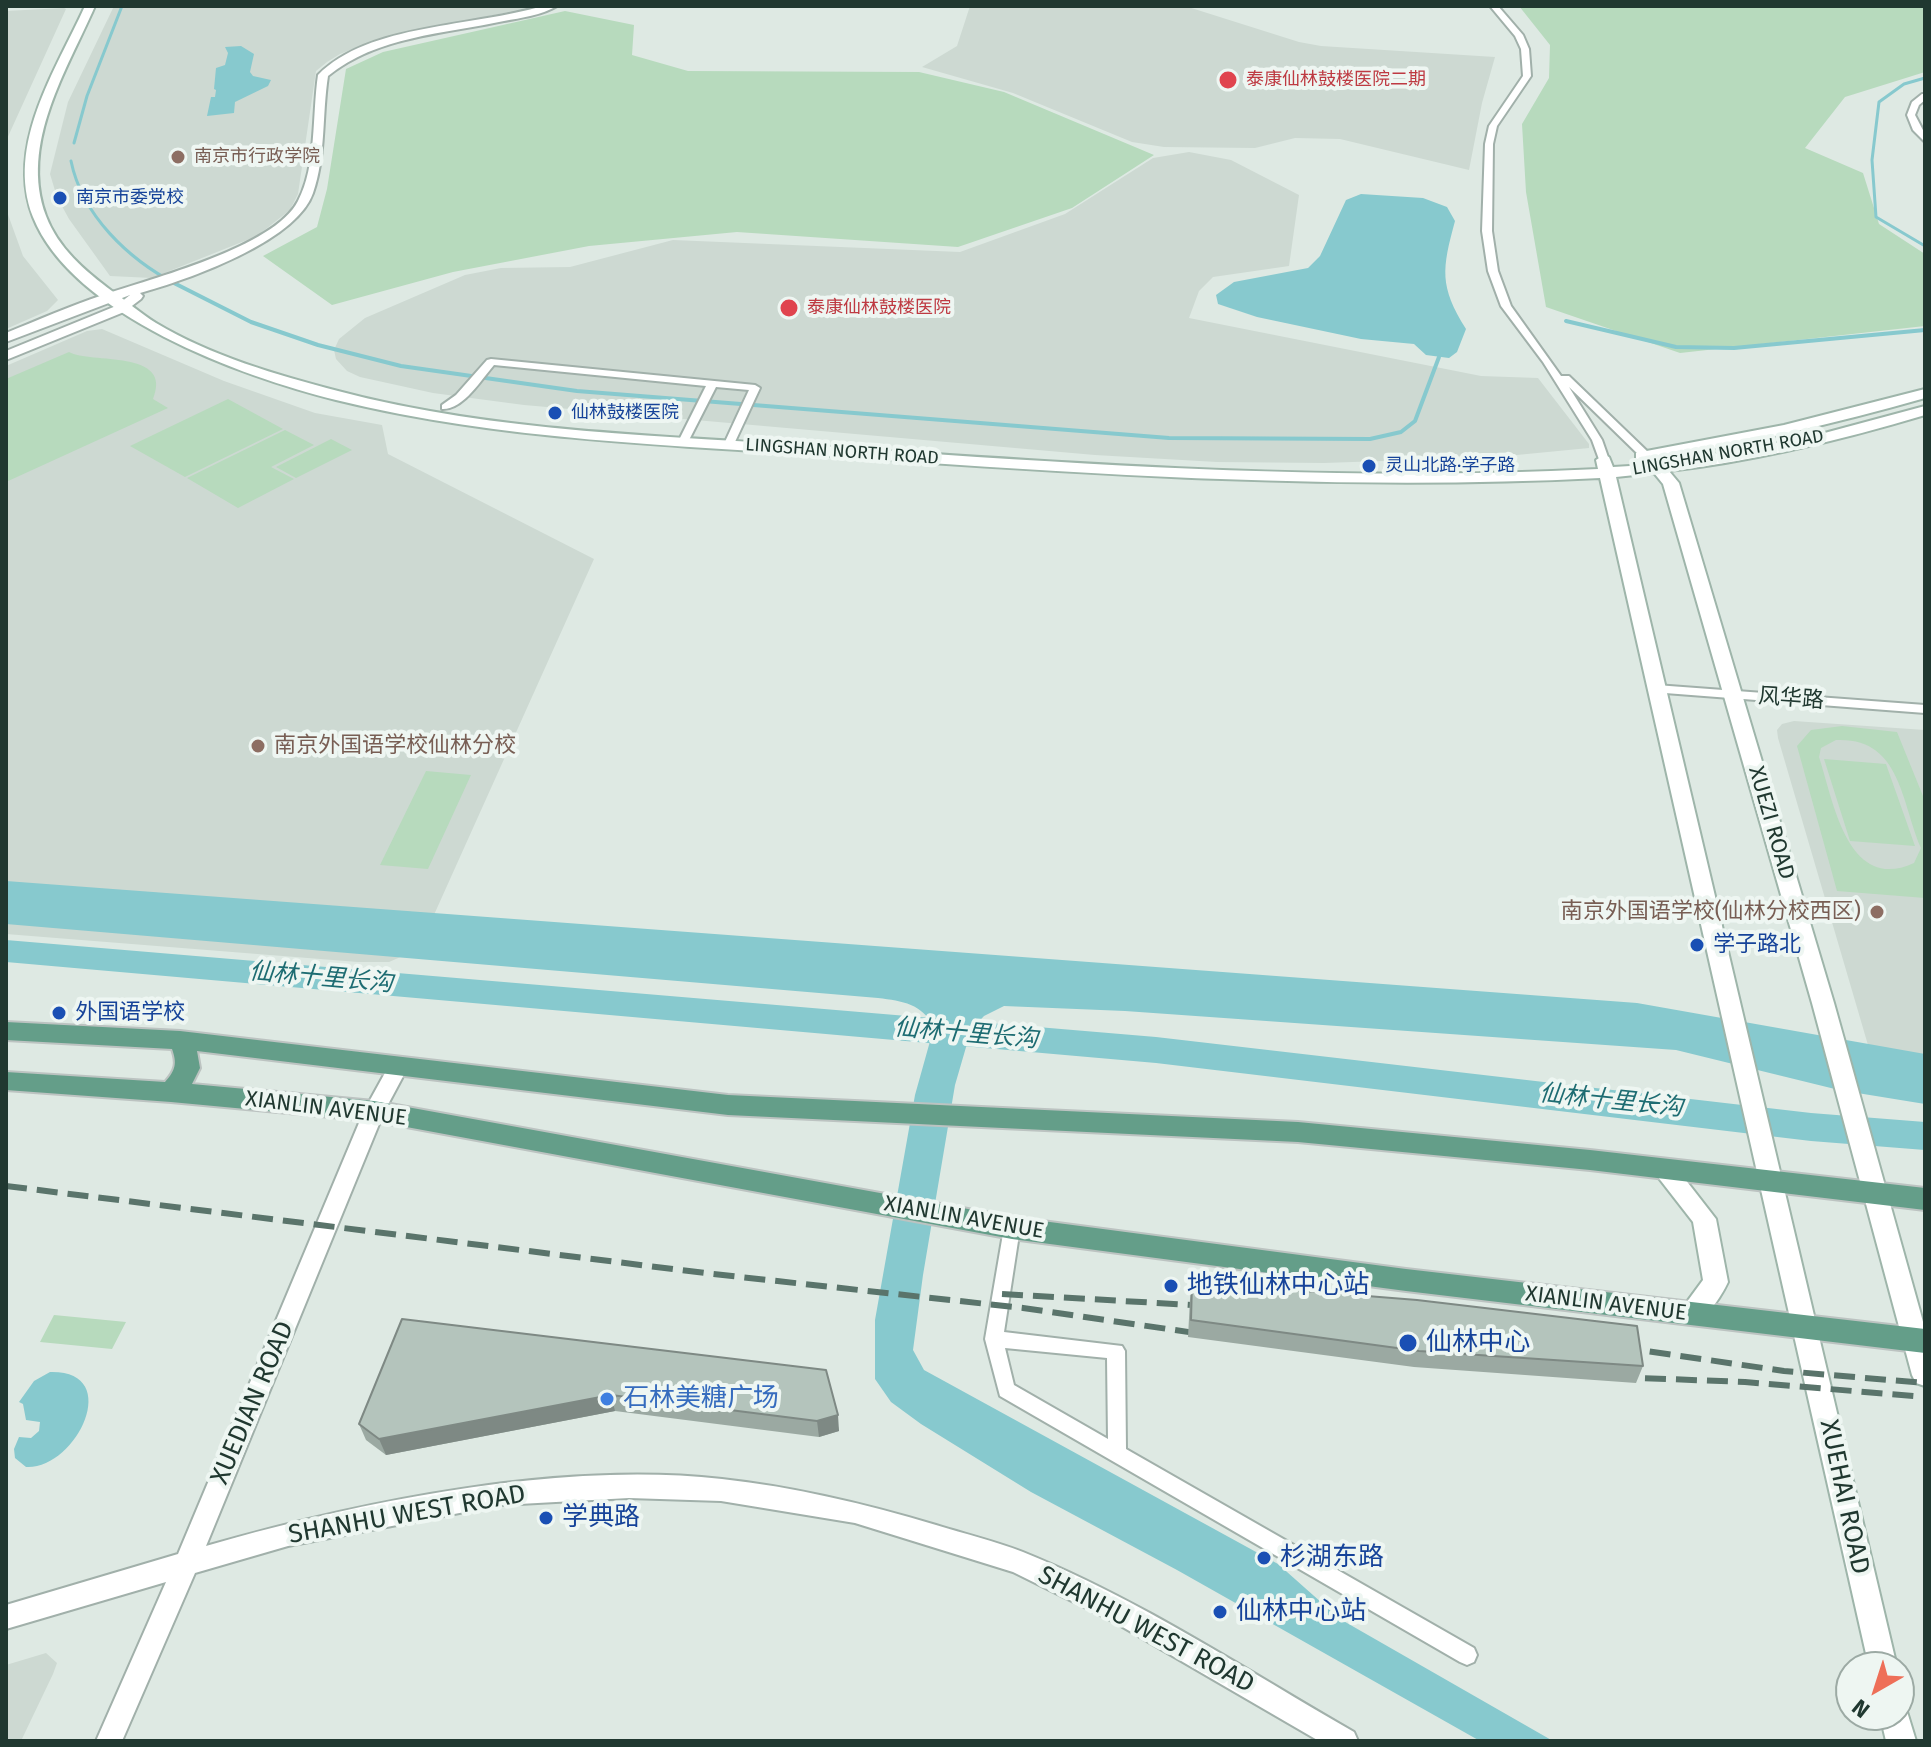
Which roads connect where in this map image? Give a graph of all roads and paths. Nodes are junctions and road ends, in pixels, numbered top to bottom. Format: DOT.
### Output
graph roads {
  1 [pos="90,6"];
  2 [pos="99,6"];
  3 [pos="552,6"];
  4 [pos="1494,6"];
  5 [pos="1925,96"];
  6 [pos="1925,139"];
  7 [pos="118,301"];
  8 [pos="6,338"];
  9 [pos="6,356"];
  10 [pos="1547,361"];
  11 [pos="712,384"];
  12 [pos="1925,393"];
  13 [pos="453,402"];
  14 [pos="1925,410"];
  15 [pos="687,436"];
  16 [pos="731,439"];
  17 [pos="1652,461"];
  18 [pos="1605,467"];
  19 [pos="1656,689"];
  20 [pos="1734,695"];
  21 [pos="1925,709"];
  22 [pos="6,1031"];
  23 [pos="180,1040"];
  24 [pos="398,1067"];
  25 [pos="6,1081"];
  26 [pos="171,1092"];
  27 [pos="374,1111"];
  28 [pos="1663,1168"];
  29 [pos="1772,1181"];
  30 [pos="1877,1193"];
  31 [pos="1925,1199"];
  32 [pos="1012,1228"];
  33 [pos="1690,1314"];
  34 [pos="1806,1327"];
  35 [pos="994,1339"];
  36 [pos="1921,1340"];
  37 [pos="1925,1375"];
  38 [pos="1117,1454"];
  39 [pos="186,1565"];
  40 [pos="6,1617"];
  41 [pos="1879,1651"];
  42 [pos="1467,1655"];
  43 [pos="109,1741"];
  44 [pos="1345,1741"];
  1 -- 7 [label="main road, LINGSHAN NORTH ROAD"];
  2 -- 7 [label="main road, LINGSHAN NORTH ROAD"];
  3 -- 7 [label="street"];
  4 -- 10 [label="street"];
  5 -- 6 [label="street"];
  7 -- 8 [label="street"];
  7 -- 9 [label="street"];
  7 -- 13 [label="main road, LINGSHAN NORTH ROAD"];
  7 -- 15 [label="main road, LINGSHAN NORTH ROAD"];
  10 -- 17 [label="street"];
  10 -- 18 [label="street"];
  11 -- 13 [label="street"];
  11 -- 15 [label="street"];
  11 -- 16 [label="street"];
  12 -- 17 [label="main road, LINGSHAN NORTH ROAD"];
  13 -- 15 [label="main road, LINGSHAN NORTH ROAD"];
  14 -- 17 [label="main road, LINGSHAN NORTH ROAD"];
  15 -- 16 [label="main road, LINGSHAN NORTH ROAD"];
  16 -- 18 [label="main road, LINGSHAN NORTH ROAD"];
  17 -- 18 [label="main road, LINGSHAN NORTH ROAD"];
  17 -- 20 [label="main road, XUEZI ROAD"];
  18 -- 19 [label="main road"];
  19 -- 20 [label="street, 风华路"];
  19 -- 29 [label="main road"];
  20 -- 21 [label="street, 风华路"];
  20 -- 30 [label="main road, XUEZI ROAD"];
  22 -- 23 [label="main road"];
  23 -- 24 [label="main road"];
  23 -- 26 [label="main road"];
  24 -- 27 [label="street, XUEDIAN ROAD"];
  24 -- 28 [label="main road"];
  25 -- 26 [label="main road, XIANLIN AVENUE"];
  26 -- 27 [label="main road, XIANLIN AVENUE"];
  27 -- 32 [label="main road, XIANLIN AVENUE"];
  27 -- 39 [label="street, XUEDIAN ROAD"];
  28 -- 29 [label="main road"];
  28 -- 33 [label="main road"];
  29 -- 30 [label="main road"];
  29 -- 34 [label="main road"];
  30 -- 31 [label="main road"];
  30 -- 36 [label="main road, XUEZI ROAD"];
  32 -- 33 [label="main road, XIANLIN AVENUE"];
  32 -- 35 [label="street"];
  33 -- 34 [label="main road, XIANLIN AVENUE"];
  34 -- 36 [label="main road, XIANLIN AVENUE"];
  34 -- 41 [label="main road, XUEHAI ROAD"];
  35 -- 38 [label="street"];
  35 -- 38 [label="street"];
  36 -- 37 [label="main road"];
  38 -- 42 [label="street"];
  39 -- 40 [label="street, SHANHU WEST ROAD"];
  39 -- 43 [label="street, XUEDIAN ROAD"];
  39 -- 44 [label="street, SHANHU WEST ROAD"];
}
